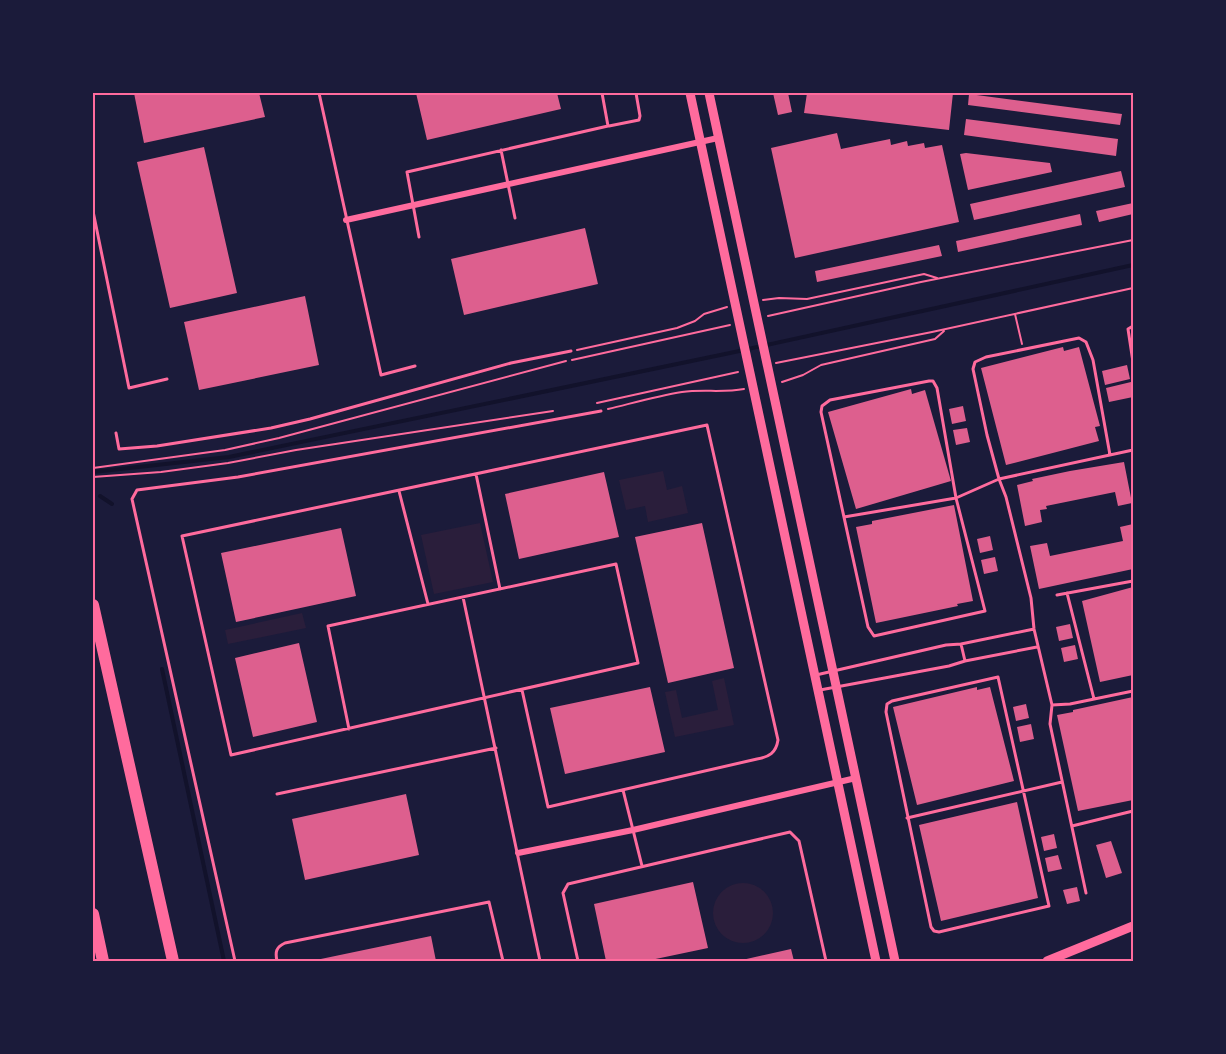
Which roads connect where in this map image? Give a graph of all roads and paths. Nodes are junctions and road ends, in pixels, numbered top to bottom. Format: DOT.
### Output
graph roads {
  1 [pos="319,93"];
  2 [pos="602,93"];
  3 [pos="636,93"];
  4 [pos="690,93"];
  5 [pos="709,93"];
  6 [pos="609,126"];
  7 [pos="718,138"];
  8 [pos="700,142"];
  9 [pos="501,150"];
  10 [pos="507,185"];
  11 [pos="413,206"];
  12 [pos="93,211"];
  13 [pos="515,218"];
  14 [pos="346,220"];
  15 [pos="419,237"];
  16 [pos="1133,240"];
  17 [pos="940,279"];
  18 [pos="921,282"];
  19 [pos="1133,288"];
  20 [pos="764,300"];
  21 [pos="723,308"];
  22 [pos="1015,314"];
  23 [pos="1133,326"];
  24 [pos="946,329"];
  25 [pos="1023,349"];
  26 [pos="571,351"];
  27 [pos="590,356"];
  28 [pos="573,359"];
  29 [pos="1133,362"];
  30 [pos="415,366"];
  31 [pos="545,366"];
  32 [pos="772,367"];
  33 [pos="748,372"];
  34 [pos="166,379"];
  35 [pos="783,381"];
  36 [pos="740,390"];
  37 [pos="590,404"];
  38 [pos="562,409"];
  39 [pos="601,411"];
  40 [pos="116,433"];
  41 [pos="1133,452"];
  42 [pos="1110,455"];
  43 [pos="476,474"];
  44 [pos="93,477"];
  45 [pos="999,479"];
  46 [pos="399,491"];
  47 [pos="956,498"];
  48 [pos="844,518"];
  49 [pos="1133,581"];
  50 [pos="500,589"];
  51 [pos="1067,593"];
  52 [pos="1057,595"];
  53 [pos="464,597"];
  54 [pos="428,604"];
  55 [pos="93,605"];
  56 [pos="1034,629"];
  57 [pos="961,644"];
  58 [pos="1038,646"];
  59 [pos="965,661"];
  60 [pos="834,671"];
  61 [pos="816,675"];
  62 [pos="837,687"];
  63 [pos="522,690"];
  64 [pos="819,690"];
  65 [pos="1133,691"];
  66 [pos="485,698"];
  67 [pos="1094,699"];
  68 [pos="1052,705"];
  69 [pos="349,729"];
  70 [pos="496,748"];
  71 [pos="856,778"];
  72 [pos="1062,782"];
  73 [pos="838,783"];
  74 [pos="623,790"];
  75 [pos="1023,791"];
  76 [pos="277,794"];
  77 [pos="1133,811"];
  78 [pos="907,819"];
  79 [pos="1072,826"];
  80 [pos="633,830"];
  81 [pos="518,853"];
  82 [pos="642,866"];
  83 [pos="1086,893"];
  84 [pos="93,914"];
  85 [pos="1133,926"];
  86 [pos="103,961"];
  87 [pos="173,961"];
  88 [pos="235,961"];
  89 [pos="277,961"];
  90 [pos="503,961"];
  91 [pos="540,961"];
  92 [pos="578,961"];
  93 [pos="826,961"];
  94 [pos="876,961"];
  95 [pos="895,961"];
  96 [pos="1047,961"];
  1 -- 14 [label="lane"];
  2 -- 6 [label="lane"];
  3 -- 6 [label="lane"];
  4 -- 8 [label="main road"];
  5 -- 7 [label="main road"];
  6 -- 9 [label="lane"];
  7 -- 8 [label="street"];
  7 -- 32 [label="main road"];
  8 -- 10 [label="street"];
  8 -- 33 [label="main road"];
  9 -- 10 [label="lane"];
  9 -- 11 [label="lane"];
  10 -- 11 [label="street"];
  10 -- 13 [label="lane"];
  11 -- 14 [label="street"];
  11 -- 15 [label="lane"];
  12 -- 34 [label="lane"];
  14 -- 30 [label="lane"];
  16 -- 17 [label="path"];
  17 -- 18 [label="path"];
  17 -- 20 [label="path"];
  19 -- 22 [label="path"];
  21 -- 26 [label="path"];
  22 -- 24 [label="path"];
  22 -- 25 [label="path"];
  23 -- 29 [label="lane"];
  24 -- 32 [label="path"];
  24 -- 35 [label="path"];
  25 -- 42 [label="lane"];
  25 -- 45 [label="lane"];
  26 -- 28 [label="path"];
  26 -- 40 [label="lane"];
  27 -- 28 [label="path"];
  28 -- 31 [label="path"];
  32 -- 60 [label="main road"];
  33 -- 37 [label="path"];
  33 -- 61 [label="main road"];
  36 -- 39 [label="path"];
  38 -- 44 [label="path"];
  39 -- 88 [label="lane"];
  41 -- 42 [label="lane"];
  42 -- 45 [label="lane"];
  43 -- 46 [label="lane"];
  43 -- 50 [label="lane"];
  43 -- 74 [label="lane"];
  45 -- 47 [label="lane"];
  45 -- 56 [label="lane"];
  46 -- 54 [label="lane"];
  46 -- 69 [label="lane"];
  47 -- 48 [label="lane"];
  47 -- 48 [label="lane"];
  47 -- 48 [label="lane"];
  49 -- 51 [label="lane"];
  50 -- 53 [label="lane"];
  50 -- 63 [label="lane"];
  51 -- 52 [label="lane"];
  51 -- 67 [label="lane"];
  53 -- 54 [label="lane"];
  53 -- 66 [label="lane"];
  54 -- 69 [label="lane"];
  55 -- 87 [label="highway"];
  56 -- 57 [label="lane"];
  56 -- 58 [label="lane"];
  57 -- 59 [label="lane"];
  57 -- 60 [label="lane"];
  58 -- 59 [label="lane"];
  58 -- 68 [label="lane"];
  59 -- 62 [label="lane"];
  60 -- 61 [label="lane"];
  60 -- 62 [label="main road"];
  61 -- 64 [label="main road"];
  62 -- 64 [label="lane"];
  62 -- 71 [label="main road"];
  63 -- 66 [label="lane"];
  63 -- 74 [label="lane"];
  64 -- 73 [label="main road"];
  65 -- 67 [label="lane"];
  66 -- 69 [label="lane"];
  66 -- 70 [label="lane"];
  67 -- 68 [label="lane"];
  68 -- 72 [label="lane"];
  70 -- 76 [label="lane"];
  70 -- 81 [label="lane"];
  71 -- 73 [label="street"];
  71 -- 95 [label="main road"];
  72 -- 75 [label="lane"];
  72 -- 79 [label="lane"];
  73 -- 80 [label="street"];
  73 -- 94 [label="main road"];
  74 -- 80 [label="lane"];
  75 -- 78 [label="lane"];
  75 -- 78 [label="lane"];
  75 -- 78 [label="lane"];
  77 -- 79 [label="lane"];
  79 -- 83 [label="lane"];
  80 -- 81 [label="street"];
  80 -- 82 [label="lane"];
  81 -- 91 [label="lane"];
  82 -- 92 [label="lane"];
  82 -- 93 [label="lane"];
  84 -- 86 [label="highway"];
  85 -- 96 [label="main road"];
  89 -- 90 [label="lane"];
}
